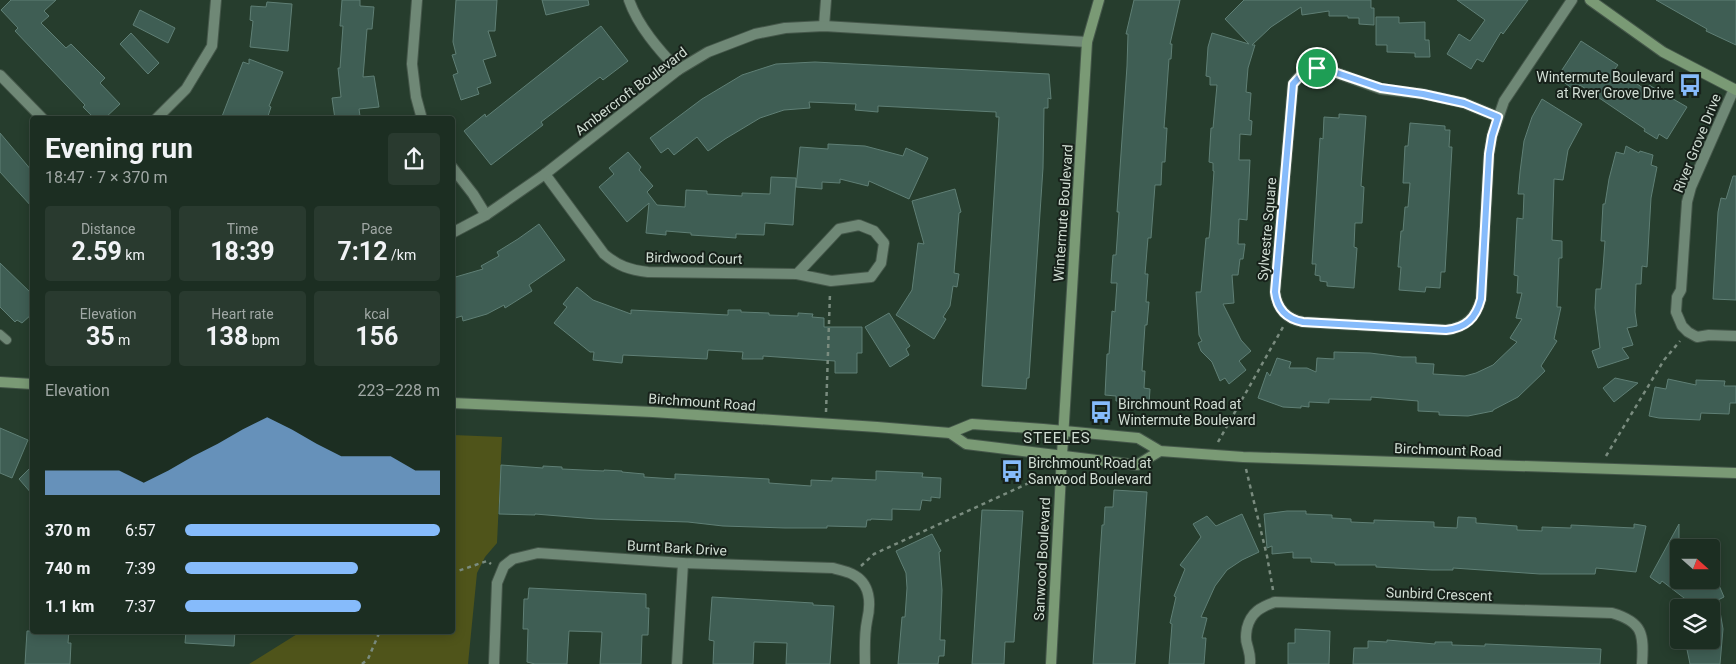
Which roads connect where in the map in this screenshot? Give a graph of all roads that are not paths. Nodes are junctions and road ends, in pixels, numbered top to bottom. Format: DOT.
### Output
graph roads {
  1 [pos="216,0"];
  2 [pos="417,0"];
  3 [pos="629,0"];
  4 [pos="826,0"];
  5 [pos="1099,0"];
  6 [pos="1572,0"];
  7 [pos="1590,0"];
  8 [pos="824,26"];
  9 [pos="1087,42"];
  10 [pos="678,70"];
  11 [pos="0,75"];
  12 [pos="1735,90"];
  13 [pos="40,116"];
  14 [pos="159,116"];
  15 [pos="421,116"];
  16 [pos="1498,117"];
  17 [pos="455,171"];
  18 [pos="544,174"];
  19 [pos="486,216"];
  20 [pos="455,232"];
  21 [pos="797,274"];
  22 [pos="0,334"];
  23 [pos="1736,336"];
  24 [pos="7,340"];
  25 [pos="0,382"];
  26 [pos="30,384"];
  27 [pos="455,403"];
  28 [pos="1063,430"];
  29 [pos="950,433"];
  30 [pos="1160,451"];
  31 [pos="1062,455"];
  32 [pos="1736,473"];
  33 [pos="683,563"];
  34 [pos="494,664"];
  35 [pos="677,664"];
  36 [pos="865,664"];
  37 [pos="1051,664"];
  38 [pos="1250,664"];
  39 [pos="1642,664"];
  1 -- 14 [label="street"];
  2 -- 15 [label="street"];
  3 -- 10 [label="street"];
  4 -- 8 [label="street"];
  5 -- 9 [label="main road, Wintermute Boulevard"];
  6 -- 16 [label="street"];
  7 -- 12 [label="main road"];
  8 -- 9 [label="street, Ambercroft Boulevard"];
  8 -- 10 [label="street, Ambercroft Boulevard"];
  9 -- 28 [label="main road, Wintermute Boulevard"];
  10 -- 18 [label="street, Ambercroft Boulevard"];
  11 -- 13 [label="street"];
  12 -- 23 [label="street, River Grove Drive"];
  16 -- 16 [label="street, Sylvestre Square"];
  17 -- 19 [label="street"];
  18 -- 19 [label="street, Ambercroft Boulevard"];
  18 -- 21 [label="street, Birdwood Court"];
  19 -- 20 [label="street, Ambercroft Boulevard"];
  21 -- 21 [label="street, Birdwood Court"];
  22 -- 24 [label="lane"];
  25 -- 26 [label="main road"];
  27 -- 29 [label="main road, Birchmount Road"];
  28 -- 29 [label="main road, Birchmount Road"];
  28 -- 30 [label="main road, Birchmount Road"];
  28 -- 31 [label="main road, Wintermute Boulevard"];
  29 -- 31 [label="main road, Birchmount Road"];
  30 -- 31 [label="main road, Birchmount Road"];
  30 -- 32 [label="main road, Birchmount Road"];
  31 -- 37 [label="main road, Sanwood Boulevard"];
  33 -- 34 [label="street, Burnt Bark Drive"];
  33 -- 35 [label="street"];
  33 -- 36 [label="street, Burnt Bark Drive"];
  38 -- 39 [label="street, Sunbird Crescent"];
}
